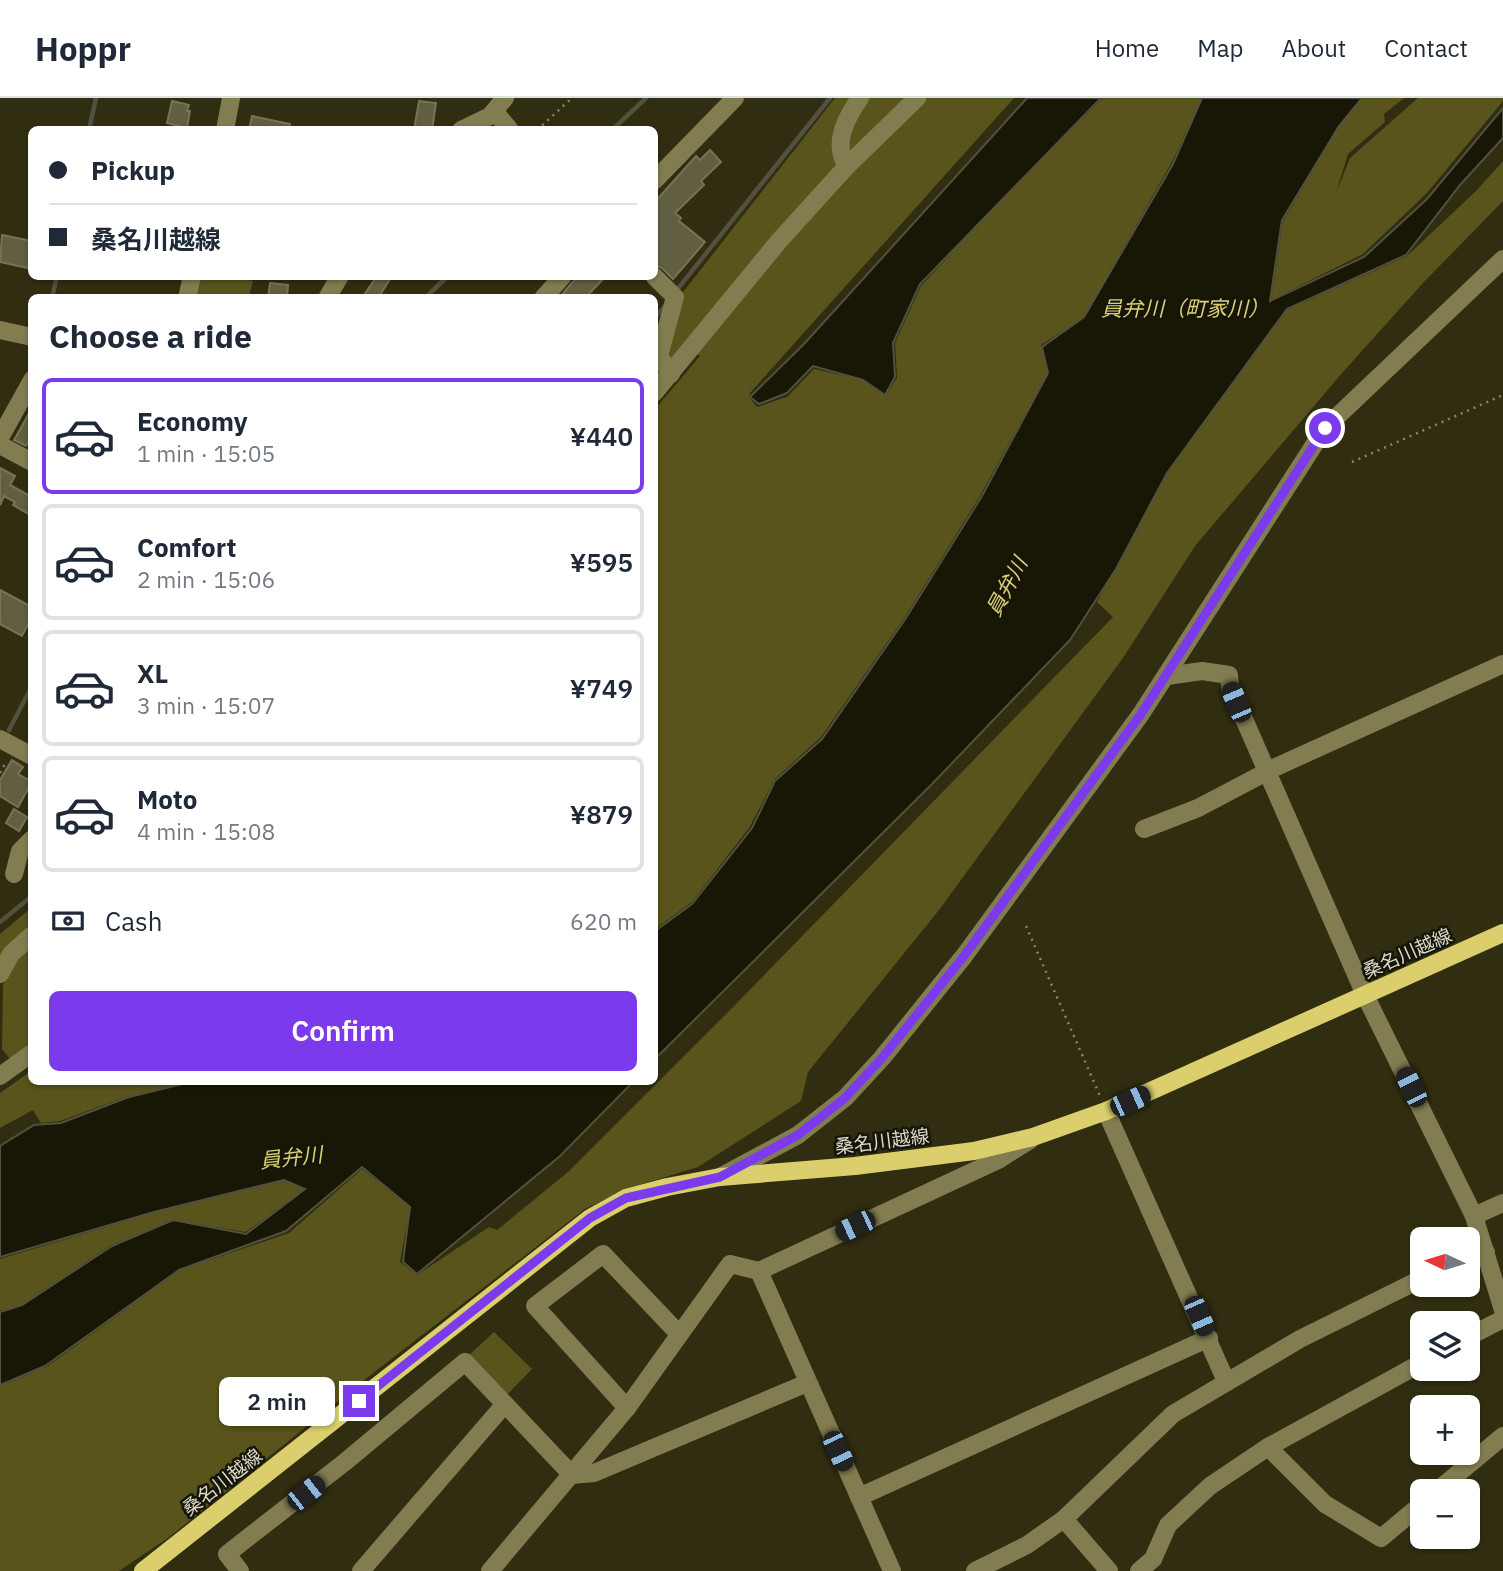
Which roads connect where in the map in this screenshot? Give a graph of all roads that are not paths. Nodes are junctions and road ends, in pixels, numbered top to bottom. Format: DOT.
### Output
graph roads {
  1 [pos="232,98"];
  2 [pos="735,98"];
  3 [pos="860,98"];
  4 [pos="916,98"];
  5 [pos="500,105"];
  6 [pos="226,126"];
  7 [pos="467,126"];
  8 [pos="508,126"];
  9 [pos="846,166"];
  10 [pos="658,177"];
  11 [pos="1503,259"];
  12 [pos="559,280"];
  13 [pos="658,280"];
  14 [pos="547,294"];
  15 [pos="0,330"];
  16 [pos="28,336"];
  17 [pos="671,374"];
  18 [pos="28,387"];
  19 [pos="658,389"];
  20 [pos="0,438"];
  21 [pos="0,445"];
  22 [pos="28,460"];
  23 [pos="1503,664"];
  24 [pos="1167,676"];
  25 [pos="0,739"];
  26 [pos="28,754"];
  27 [pos="1266,774"];
  28 [pos="1144,829"];
  29 [pos="28,843"];
  30 [pos="14,874"];
  31 [pos="1503,933"];
  32 [pos="28,939"];
  33 [pos="0,974"];
  34 [pos="1365,995"];
  35 [pos="28,1056"];
  36 [pos="0,1076"];
  37 [pos="1106,1111"];
  38 [pos="1033,1137"];
  39 [pos="720,1177"];
  40 [pos="1503,1203"];
  41 [pos="1474,1216"];
  42 [pos="1486,1252"];
  43 [pos="1480,1254"];
  44 [pos="759,1271"];
  45 [pos="1410,1284"];
  46 [pos="1503,1310"];
  47 [pos="1503,1319"];
  48 [pos="1480,1331"];
  49 [pos="679,1335"];
  50 [pos="1209,1338"];
  51 [pos="1410,1369"];
  52 [pos="1226,1381"];
  53 [pos="807,1383"];
  54 [pos="504,1405"];
  55 [pos="627,1408"];
  56 [pos="1503,1436"];
  57 [pos="1268,1447"];
  58 [pos="572,1475"];
  59 [pos="1451,1479"];
  60 [pos="859,1497"];
  61 [pos="1410,1514"];
  62 [pos="1065,1519"];
  63 [pos="143,1571"];
  64 [pos="240,1571"];
  65 [pos="361,1571"];
  66 [pos="490,1571"];
  67 [pos="892,1571"];
  68 [pos="975,1571"];
  69 [pos="1109,1571"];
  70 [pos="1139,1571"];
  1 -- 6 [label="street"];
  2 -- 10 [label="street"];
  3 -- 9 [label="street"];
  4 -- 9 [label="street"];
  5 -- 7 [label="street"];
  5 -- 8 [label="street"];
  9 -- 17 [label="street"];
  11 -- 24 [label="street"];
  12 -- 14 [label="street"];
  13 -- 17 [label="street"];
  15 -- 16 [label="street"];
  17 -- 19 [label="street"];
  18 -- 20 [label="street"];
  21 -- 22 [label="street"];
  23 -- 27 [label="street"];
  24 -- 27 [label="street"];
  24 -- 39 [label="street"];
  25 -- 26 [label="street"];
  27 -- 28 [label="street"];
  27 -- 34 [label="street"];
  29 -- 30 [label="street"];
  31 -- 34 [label="main road, 桑名川越線"];
  32 -- 33 [label="street"];
  34 -- 37 [label="main road, 桑名川越線"];
  34 -- 41 [label="street"];
  35 -- 36 [label="street"];
  37 -- 38 [label="main road, 桑名川越線"];
  37 -- 50 [label="street"];
  38 -- 39 [label="main road, 桑名川越線"];
  38 -- 44 [label="street"];
  39 -- 63 [label="main road, 桑名川越線"];
  40 -- 41 [label="street"];
  41 -- 42 [label="street"];
  42 -- 43 [label="street"];
  42 -- 46 [label="street"];
  44 -- 49 [label="street"];
  44 -- 53 [label="street"];
  45 -- 52 [label="street"];
  47 -- 48 [label="street"];
  49 -- 55 [label="street"];
  49 -- 55 [label="street"];
  50 -- 52 [label="street"];
  50 -- 60 [label="street"];
  51 -- 57 [label="street"];
  52 -- 62 [label="street"];
  53 -- 58 [label="street"];
  53 -- 60 [label="street"];
  54 -- 58 [label="street"];
  54 -- 64 [label="street"];
  54 -- 65 [label="street"];
  55 -- 58 [label="street"];
  56 -- 59 [label="street"];
  57 -- 61 [label="street"];
  57 -- 70 [label="street"];
  58 -- 66 [label="street"];
  60 -- 67 [label="street"];
  62 -- 68 [label="street"];
  62 -- 69 [label="street"];
}
